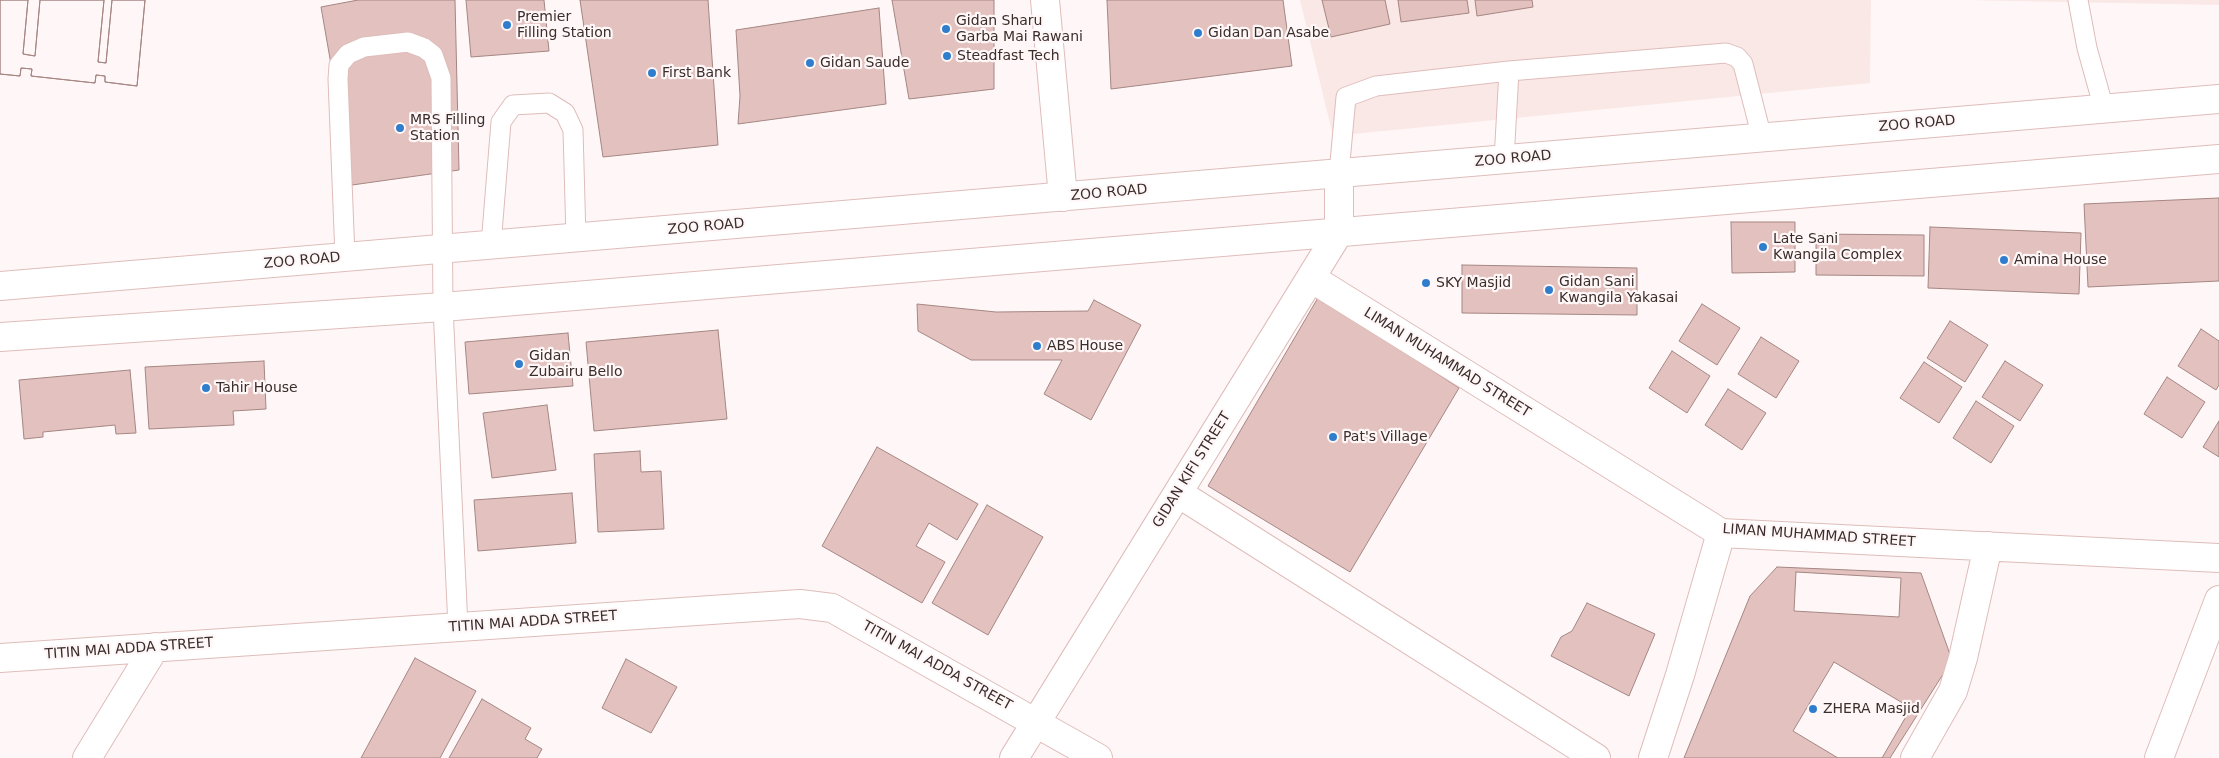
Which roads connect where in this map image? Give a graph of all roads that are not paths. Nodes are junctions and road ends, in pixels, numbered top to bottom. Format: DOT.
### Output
graph roads {
  1 [pos="1045,0"];
  2 [pos="2078,0"];
  3 [pos="1509,71"];
  4 [pos="2219,99"];
  5 [pos="2104,109"];
  6 [pos="1762,138"];
  7 [pos="2219,159"];
  8 [pos="1504,160"];
  9 [pos="1339,173"];
  10 [pos="1063,197"];
  11 [pos="1339,232"];
  12 [pos="576,238"];
  13 [pos="491,245"];
  14 [pos="444,249"];
  15 [pos="346,257"];
  16 [pos="1311,278"];
  17 [pos="0,286"];
  18 [pos="444,307"];
  19 [pos="0,337"];
  20 [pos="1178,493"];
  21 [pos="1721,533"];
  22 [pos="1988,546"];
  23 [pos="2219,558"];
  24 [pos="2219,600"];
  25 [pos="458,627"];
  26 [pos="155,647"];
  27 [pos="0,658"];
  28 [pos="1036,722"];
  29 [pos="87,758"];
  30 [pos="1014,758"];
  31 [pos="1098,758"];
  32 [pos="1596,758"];
  33 [pos="1653,758"];
  34 [pos="1915,758"];
  35 [pos="2159,758"];
  1 -- 10 [label="main road"];
  2 -- 5 [label="lane"];
  3 -- 6 [label="lane"];
  3 -- 8 [label="lane"];
  3 -- 9 [label="lane"];
  4 -- 5 [label="main road, ZOO ROAD"];
  5 -- 6 [label="main road, ZOO ROAD"];
  6 -- 8 [label="main road, ZOO ROAD"];
  7 -- 11 [label="main road"];
  8 -- 9 [label="main road, ZOO ROAD"];
  9 -- 10 [label="main road, ZOO ROAD"];
  9 -- 11 [label="main road"];
  10 -- 12 [label="main road, ZOO ROAD"];
  11 -- 16 [label="main road, GIDAN KIFI STREET"];
  11 -- 18 [label="main road"];
  12 -- 13 [label="main road, ZOO ROAD"];
  12 -- 13 [label="lane"];
  13 -- 14 [label="main road, ZOO ROAD"];
  14 -- 15 [label="main road, ZOO ROAD"];
  14 -- 15 [label="lane"];
  14 -- 18 [label="lane"];
  15 -- 17 [label="main road, ZOO ROAD"];
  16 -- 20 [label="main road, GIDAN KIFI STREET"];
  16 -- 21 [label="main road, LIMAN MUHAMMAD STREET"];
  18 -- 19 [label="main road"];
  18 -- 25 [label="lane"];
  20 -- 28 [label="main road, GIDAN KIFI STREET"];
  20 -- 32 [label="main road"];
  21 -- 22 [label="main road, LIMAN MUHAMMAD STREET"];
  21 -- 33 [label="main road"];
  22 -- 23 [label="main road, LIMAN MUHAMMAD STREET"];
  22 -- 34 [label="main road"];
  24 -- 35 [label="main road"];
  25 -- 26 [label="main road, TITIN MAI ADDA STREET"];
  25 -- 28 [label="main road, TITIN MAI ADDA STREET"];
  26 -- 27 [label="main road, TITIN MAI ADDA STREET"];
  26 -- 29 [label="main road"];
  28 -- 30 [label="main road, GIDAN KIFI STREET"];
  28 -- 31 [label="main road, TITIN MAI ADDA STREET"];
}
